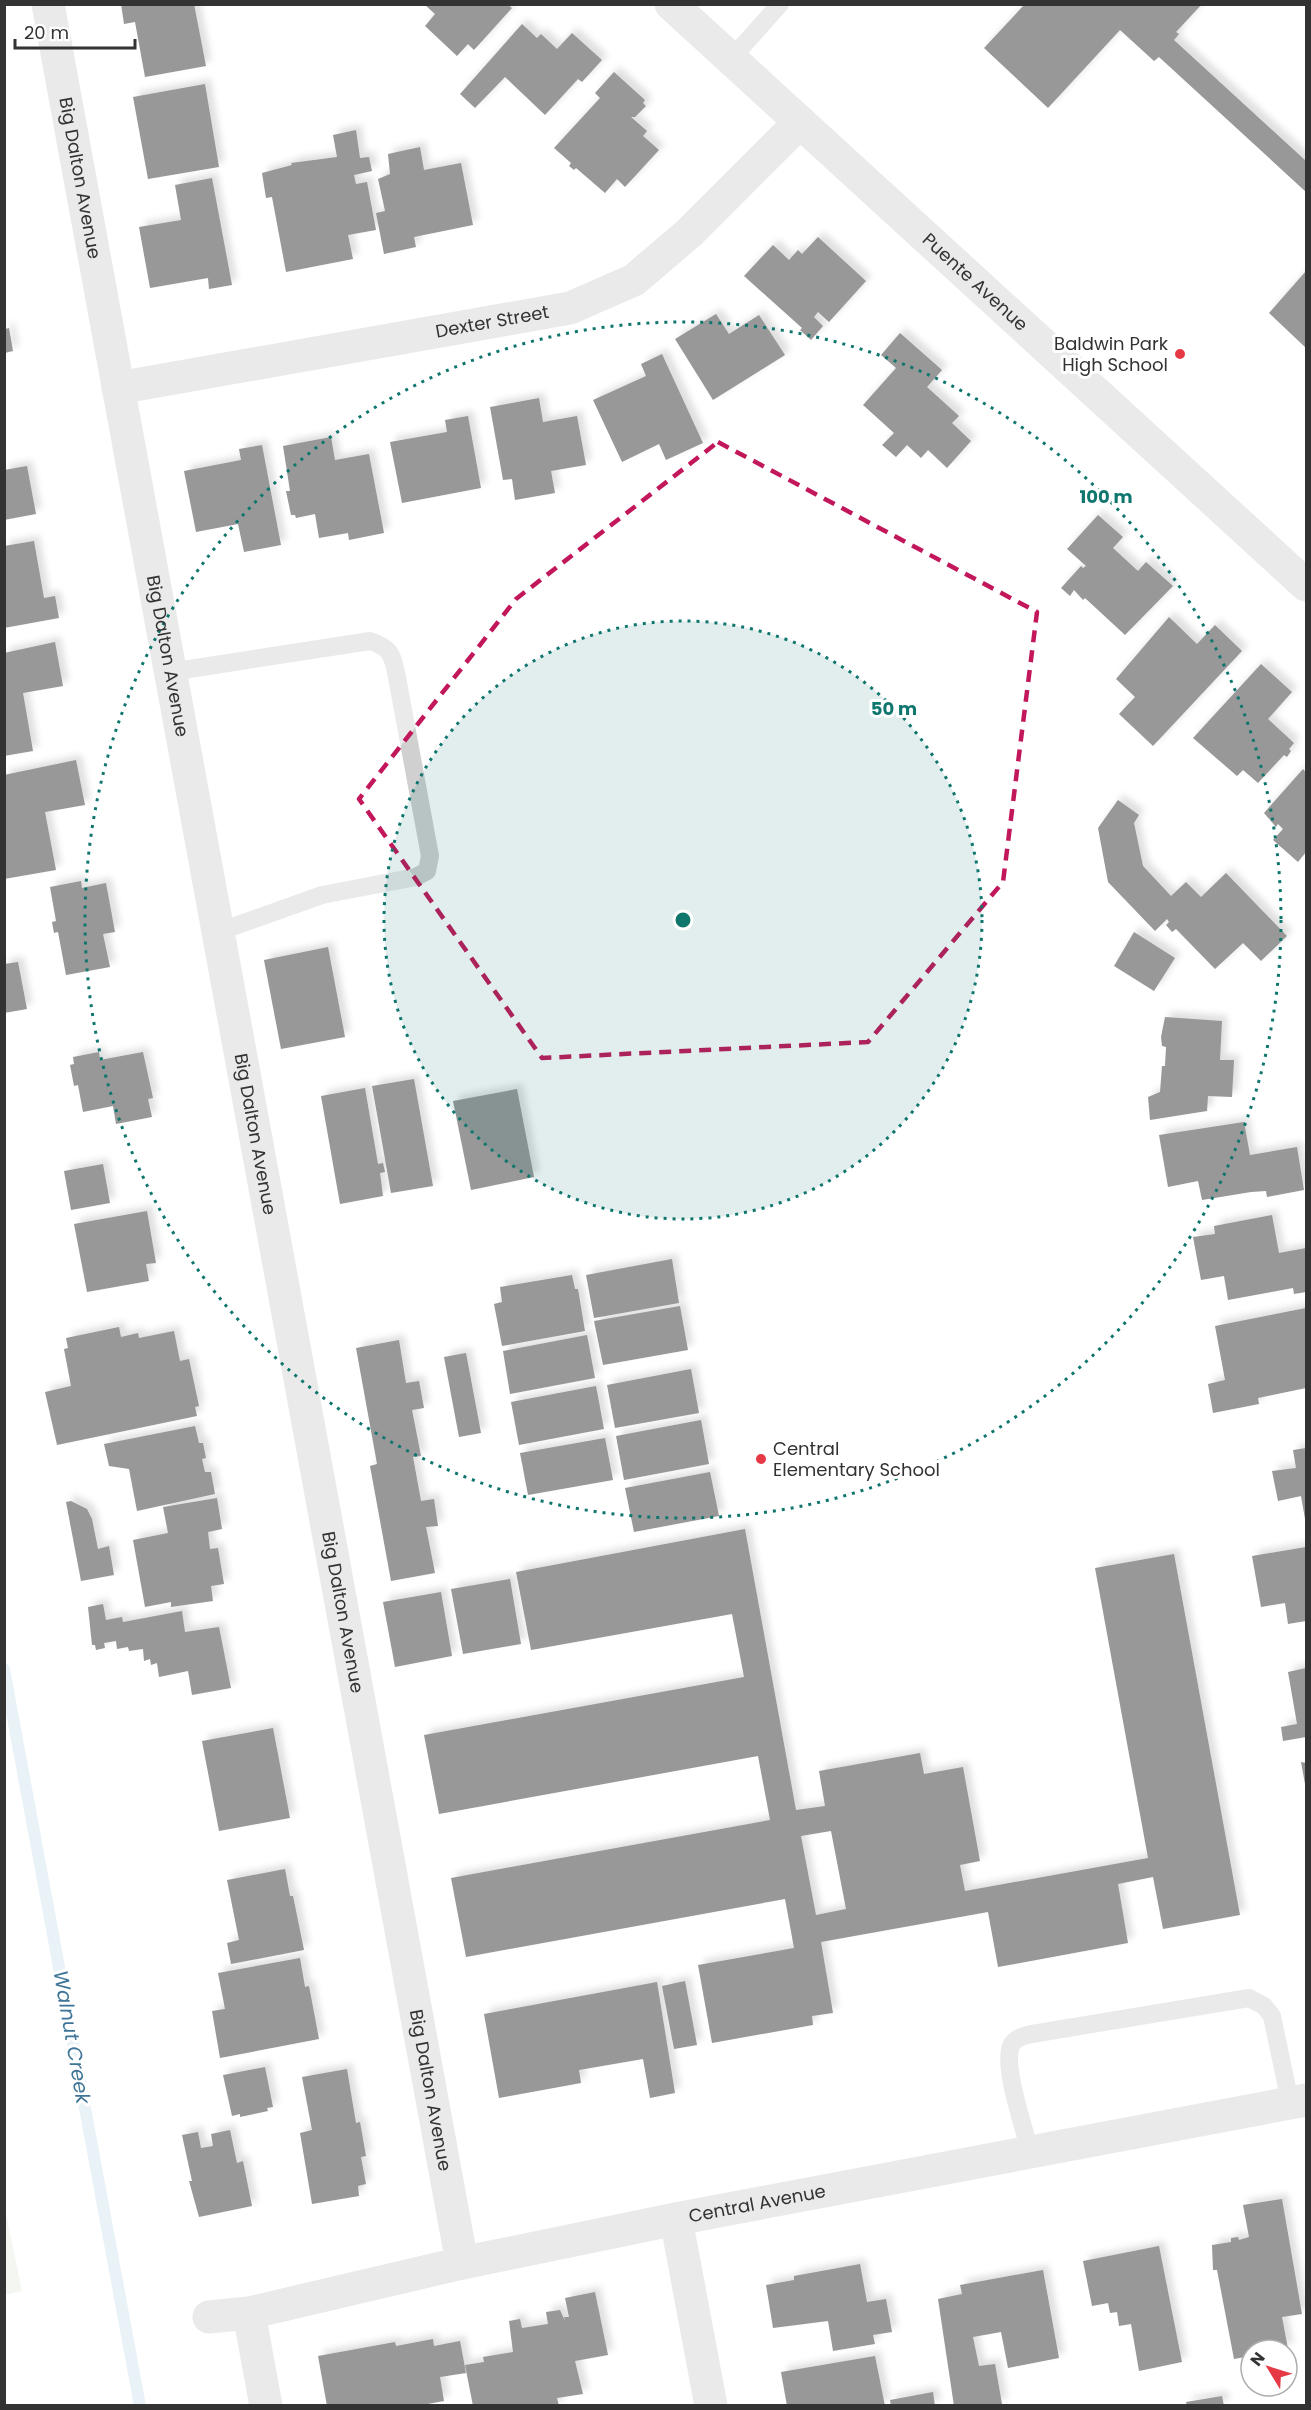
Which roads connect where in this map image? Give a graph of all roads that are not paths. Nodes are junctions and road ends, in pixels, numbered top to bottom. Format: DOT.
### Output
graph roads {
  1 [pos="48,4"];
  2 [pos="671,4"];
  3 [pos="780,4"];
  4 [pos="731,59"];
  5 [pos="800,122"];
  6 [pos="118,388"];
  7 [pos="1306,585"];
  8 [pos="170,672"];
  9 [pos="218,932"];
  10 [pos="1298,2101"];
  11 [pos="1030,2152"];
  12 [pos="676,2219"];
  13 [pos="462,2263"];
  14 [pos="249,2313"];
  15 [pos="209,2318"];
  16 [pos="266,2406"];
  17 [pos="711,2406"];
  1 -- 6 [label="street, Big Dalton Avenue"];
  2 -- 4 [label="street, Puente Avenue"];
  3 -- 4 [label="lane"];
  4 -- 5 [label="street, Puente Avenue"];
  5 -- 6 [label="street, Dexter Street"];
  5 -- 7 [label="street, Puente Avenue"];
  6 -- 8 [label="street, Big Dalton Avenue"];
  8 -- 9 [label="street, Big Dalton Avenue"];
  8 -- 9 [label="lane"];
  9 -- 13 [label="street, Big Dalton Avenue"];
  10 -- 11 [label="street, Central Avenue"];
  10 -- 11 [label="lane"];
  11 -- 12 [label="street, Central Avenue"];
  12 -- 13 [label="street, Central Avenue"];
  12 -- 17 [label="street"];
  13 -- 14 [label="street, Central Avenue"];
  14 -- 15 [label="street, Central Avenue"];
  14 -- 16 [label="street"];
}
